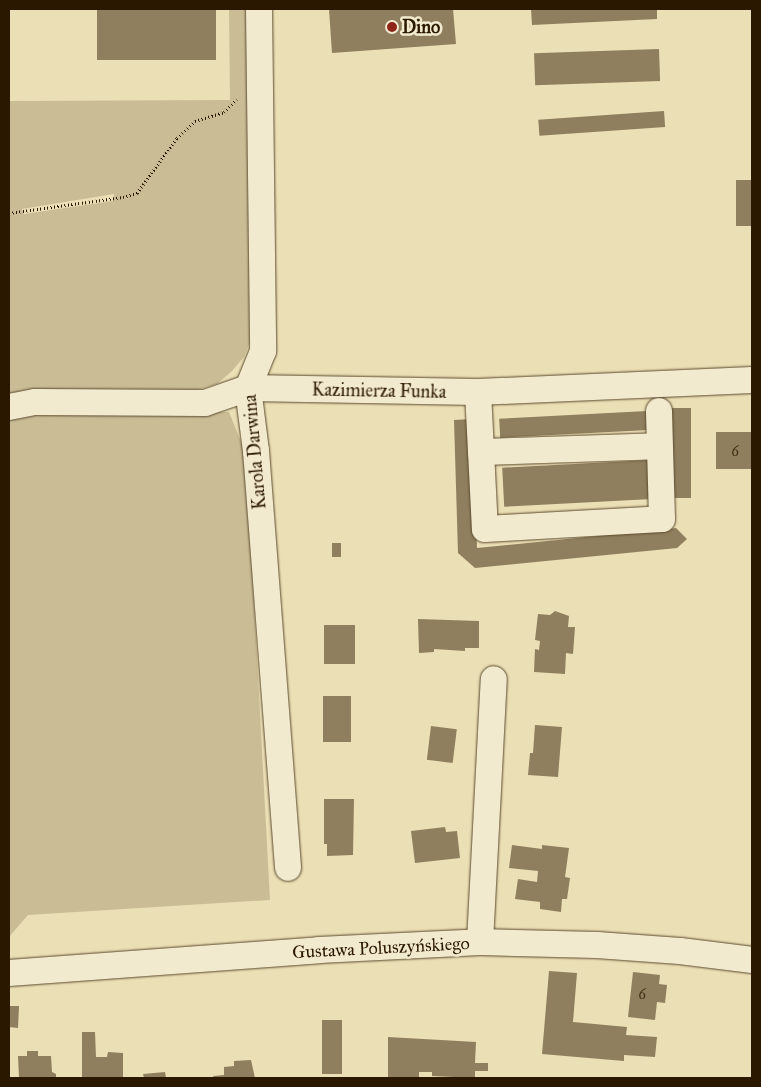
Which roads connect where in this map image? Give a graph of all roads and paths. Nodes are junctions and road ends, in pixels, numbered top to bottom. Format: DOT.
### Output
graph roads {
  1 [pos="259,9"];
  2 [pos="260,63"];
  3 [pos="9,213"];
  4 [pos="752,380"];
  5 [pos="248,388"];
  6 [pos="478,392"];
  7 [pos="9,407"];
  8 [pos="659,411"];
  9 [pos="659,446"];
  10 [pos="481,452"];
  11 [pos="494,679"];
  12 [pos="288,868"];
  13 [pos="480,942"];
  14 [pos="752,960"];
  15 [pos="9,973"];
  1 -- 2 [label="street, Karola Darwina"];
  2 -- 3 [label="path"];
  2 -- 5 [label="street, Karola Darwina"];
  4 -- 6 [label="street, Kazimierza Funka"];
  5 -- 6 [label="street, Kazimierza Funka"];
  5 -- 7 [label="street, Kazimierza Funka"];
  5 -- 12 [label="street, Karola Darwina"];
  6 -- 10 [label="street"];
  8 -- 9 [label="street"];
  9 -- 10 [label="street"];
  9 -- 10 [label="street"];
  11 -- 13 [label="street"];
  13 -- 14 [label="street, Gustawa Poluszyńskiego"];
  13 -- 15 [label="street, Gustawa Poluszyńskiego"];
}
